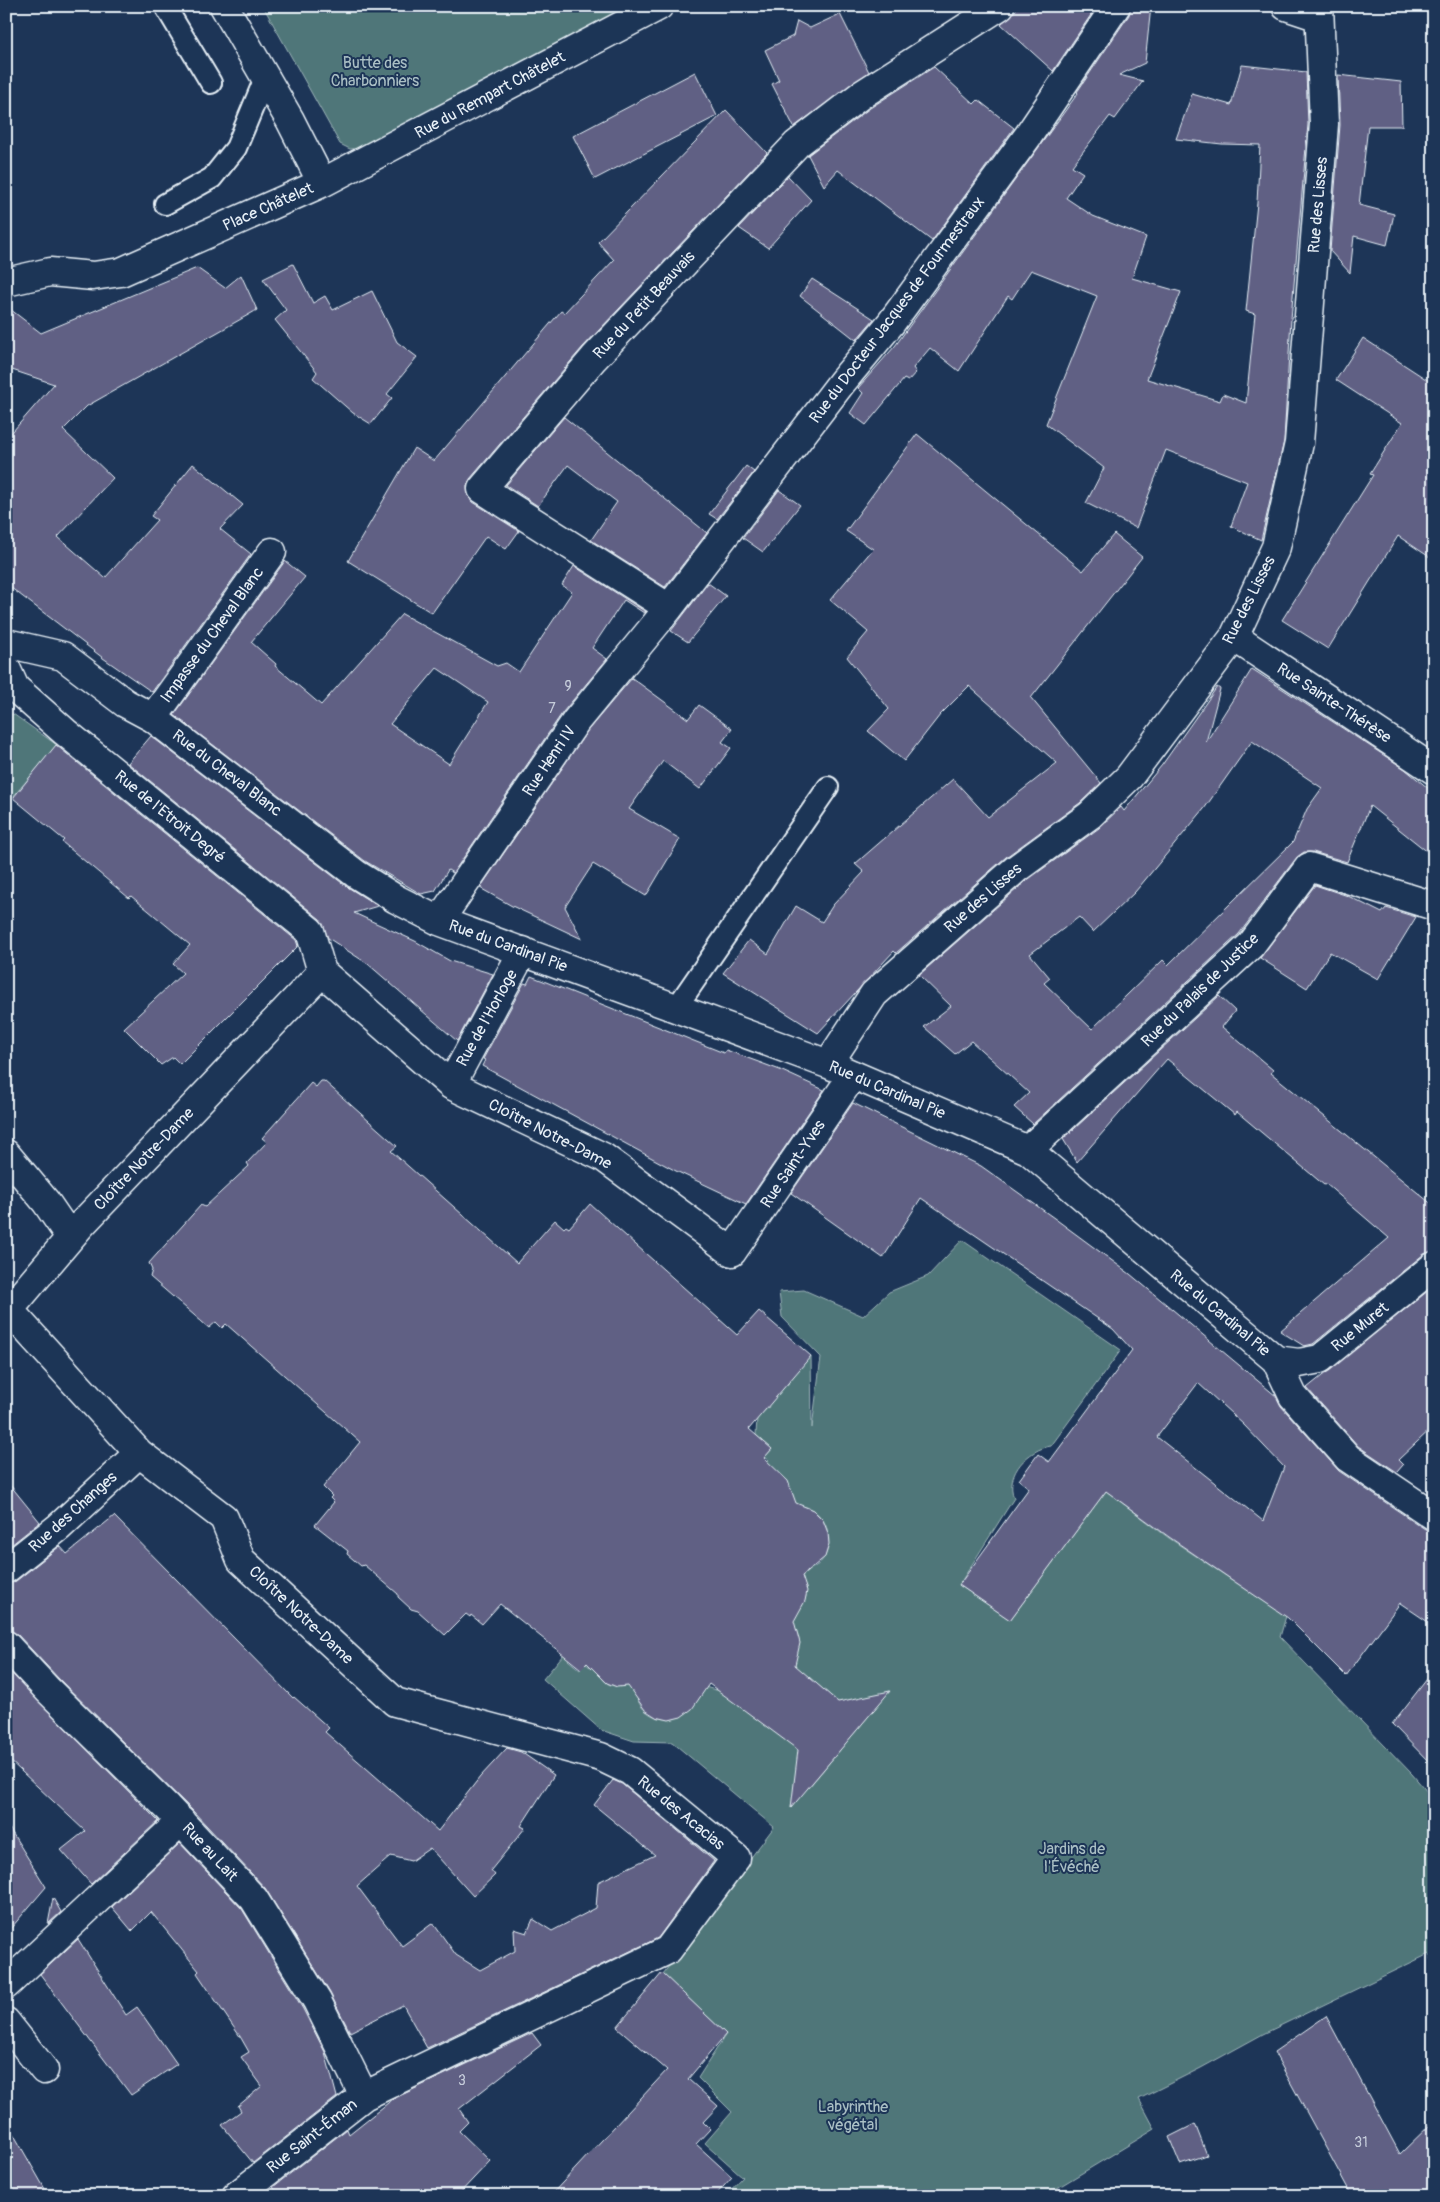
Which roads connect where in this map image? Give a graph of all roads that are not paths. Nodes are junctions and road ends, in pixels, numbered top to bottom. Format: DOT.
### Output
graph roads {
  1 [pos="165,6"];
  2 [pos="224,6"];
  3 [pos="659,6"];
  4 [pos="1000,6"];
  5 [pos="1116,6"];
  6 [pos="1286,6"];
  7 [pos="1319,12"];
  8 [pos="266,78"];
  9 [pos="212,83"];
  10 [pos="322,183"];
  11 [pos="165,204"];
  12 [pos="6,282"];
  13 [pos="272,552"];
  14 [pos="669,608"];
  15 [pos="1234,637"];
  16 [pos="6,643"];
  17 [pos="6,668"];
  18 [pos="153,718"];
  19 [pos="1434,770"];
  20 [pos="828,787"];
  21 [pos="1434,906"];
  22 [pos="439,921"];
  23 [pos="523,951"];
  24 [pos="322,972"];
  25 [pos="676,1008"];
  26 [pos="828,1064"];
  27 [pos="853,1075"];
  28 [pos="450,1085"];
  29 [pos="1028,1150"];
  30 [pos="6,1154"];
  31 [pos="70,1237"];
  32 [pos="732,1252"];
  33 [pos="1434,1266"];
  34 [pos="8,1311"];
  35 [pos="1276,1360"];
  36 [pos="139,1453"];
  37 [pos="1434,1516"];
  38 [pos="6,1569"];
  39 [pos="6,1645"];
  40 [pos="395,1702"];
  41 [pos="181,1821"];
  42 [pos="6,1985"];
  43 [pos="6,2022"];
  44 [pos="44,2070"];
  45 [pos="364,2096"];
  46 [pos="247,2192"];
  1 -- 9 [label="lane"];
  2 -- 8 [label="street, Place Châtelet"];
  3 -- 10 [label="street, Rue du Rempart Châtelet"];
  4 -- 14 [label="street, Rue du Petit Beauvais"];
  5 -- 14 [label="street, Rue du Docteur Jacques de Fourmestraux"];
  6 -- 7 [label="street"];
  7 -- 15 [label="street, Rue des Lisses"];
  8 -- 10 [label="street, Place Châtelet"];
  8 -- 11 [label="lane"];
  10 -- 12 [label="street, Place Châtelet"];
  13 -- 18 [label="street, Impasse du Cheval Blanc"];
  14 -- 22 [label="street, Rue Henri IV"];
  15 -- 19 [label="street, Rue Sainte-Thérèse"];
  15 -- 26 [label="street, Rue des Lisses"];
  16 -- 18 [label="street, Rue du Cheval Blanc"];
  17 -- 24 [label="street, Rue de l'Etroit Degré"];
  18 -- 22 [label="street, Rue du Cheval Blanc"];
  20 -- 25 [label="lane"];
  21 -- 29 [label="street, Rue du Palais de Justice"];
  22 -- 23 [label="street, Rue du Cardinal Pie"];
  23 -- 25 [label="street, Rue du Cardinal Pie"];
  23 -- 28 [label="street, Rue de l'Horloge"];
  24 -- 28 [label="street, Cloître Notre-Dame"];
  24 -- 31 [label="street, Cloître Notre-Dame"];
  25 -- 26 [label="street, Rue du Cardinal Pie"];
  26 -- 27 [label="street, Rue du Cardinal Pie"];
  27 -- 29 [label="street, Rue du Cardinal Pie"];
  27 -- 32 [label="street, Rue Saint-Yves"];
  28 -- 32 [label="street, Cloître Notre-Dame"];
  29 -- 35 [label="street, Rue du Cardinal Pie"];
  30 -- 31 [label="street"];
  31 -- 34 [label="street, Cloître Notre-Dame"];
  33 -- 35 [label="street, Rue Muret"];
  34 -- 36 [label="street, Cloître Notre-Dame"];
  35 -- 37 [label="street"];
  36 -- 38 [label="street, Rue des Changes"];
  36 -- 40 [label="street, Cloître Notre-Dame"];
  39 -- 41 [label="street, Rue au Lait"];
  40 -- 45 [label="street, Rue des Acacias"];
  41 -- 42 [label="street"];
  41 -- 45 [label="street, Rue au Lait"];
  43 -- 44 [label="street"];
  45 -- 46 [label="street, Rue Saint-Éman"];
}
